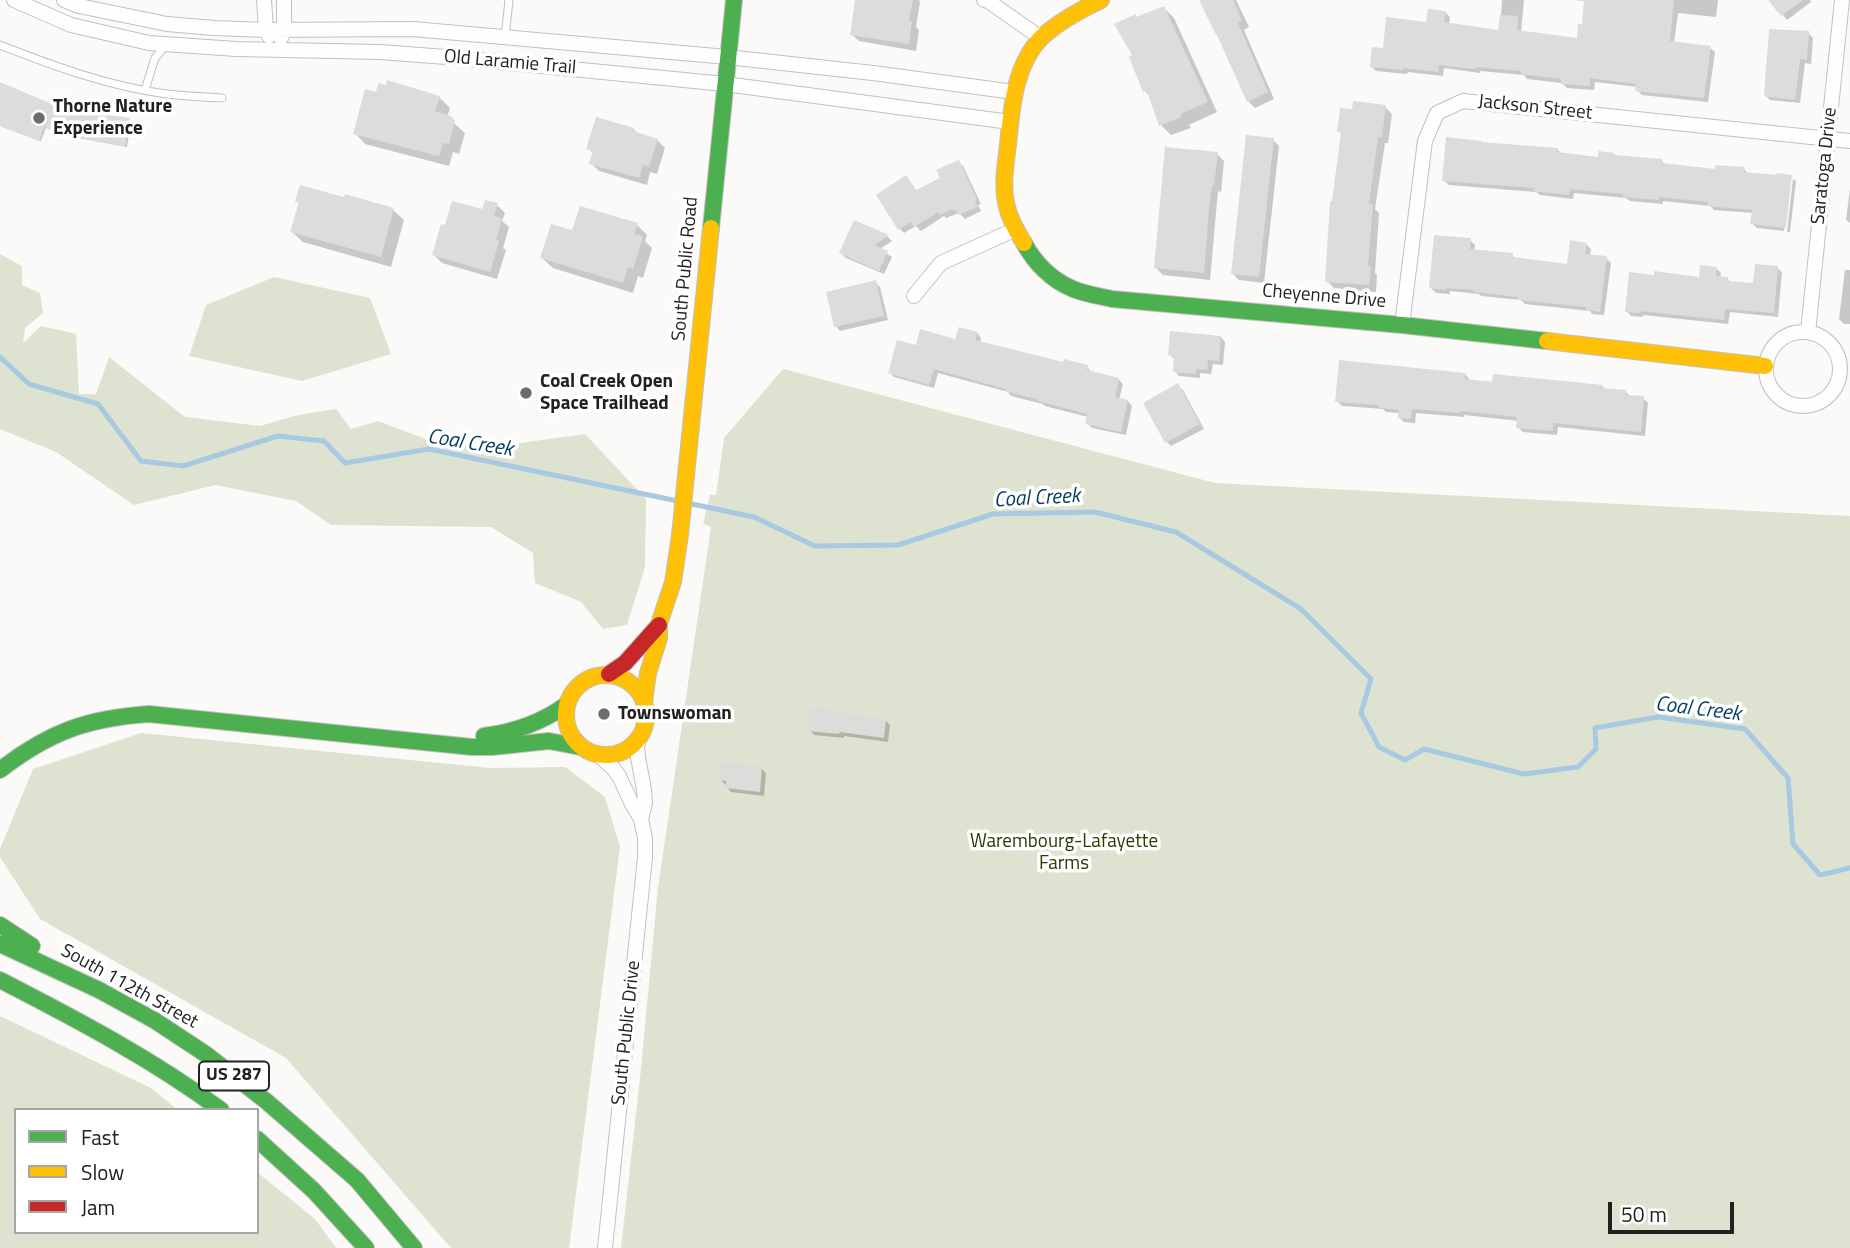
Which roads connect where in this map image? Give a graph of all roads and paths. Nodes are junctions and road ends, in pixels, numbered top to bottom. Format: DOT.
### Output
graph roads {
  1 [pos="14,0"];
  2 [pos="64,0"];
  3 [pos="264,0"];
  4 [pos="284,0"];
  5 [pos="509,0"];
  6 [pos="734,0"];
  7 [pos="984,0"];
  8 [pos="1101,0"];
  9 [pos="1842,0"];
  10 [pos="266,30"];
  11 [pos="284,30"];
  12 [pos="505,37"];
  13 [pos="1041,38"];
  14 [pos="167,44"];
  15 [pos="0,45"];
  16 [pos="276,49"];
  17 [pos="727,57"];
  18 [pos="725,84"];
  19 [pos="145,90"];
  20 [pos="1014,92"];
  21 [pos="222,98"];
  22 [pos="1010,122"];
  23 [pos="1829,139"];
  24 [pos="1850,141"];
  25 [pos="1016,229"];
  26 [pos="914,296"];
  27 [pos="1402,325"];
  28 [pos="1808,332"];
  29 [pos="1766,366"];
  30 [pos="1845,372"];
  31 [pos="659,624"];
  32 [pos="609,674"];
  33 [pos="644,703"];
  34 [pos="566,705"];
  35 [pos="641,734"];
  36 [pos="442,743"];
  37 [pos="581,747"];
  38 [pos="597,754"];
  39 [pos="0,770"];
  40 [pos="642,819"];
  41 [pos="0,925"];
  42 [pos="0,944"];
  43 [pos="0,980"];
  44 [pos="0,988"];
  45 [pos="99,990"];
  46 [pos="26,993"];
  47 [pos="218,1108"];
  48 [pos="259,1141"];
  49 [pos="366,1248"];
  50 [pos="414,1248"];
  51 [pos="605,1248"];
  1 -- 14 [label="street, Old Laramie Trail"];
  2 -- 10 [label="street, Old Laramie Trail"];
  3 -- 10 [label="street"];
  4 -- 11 [label="street"];
  5 -- 12 [label="lane"];
  6 -- 17 [label="street, South Public Road"];
  7 -- 13 [label="street"];
  8 -- 13 [label="street"];
  9 -- 23 [label="street, Saratoga Drive"];
  10 -- 11 [label="street, Old Laramie Trail"];
  10 -- 16 [label="street"];
  11 -- 12 [label="street, Old Laramie Trail"];
  11 -- 16 [label="street"];
  12 -- 17 [label="street, Old Laramie Trail"];
  13 -- 20 [label="street, Cheyenne Drive"];
  14 -- 16 [label="street, Old Laramie Trail"];
  14 -- 19 [label="lane"];
  15 -- 19 [label="lane"];
  16 -- 18 [label="street, Old Laramie Trail"];
  17 -- 18 [label="street, South Public Road"];
  17 -- 20 [label="street, Old Laramie Trail"];
  18 -- 22 [label="street, Old Laramie Trail"];
  18 -- 31 [label="street, South Public Road"];
  19 -- 21 [label="lane"];
  20 -- 22 [label="street, Cheyenne Drive"];
  22 -- 25 [label="street, Cheyenne Drive"];
  23 -- 24 [label="street, Jackson Street"];
  23 -- 27 [label="street, Jackson Street"];
  23 -- 28 [label="street, Saratoga Drive"];
  25 -- 26 [label="street"];
  25 -- 27 [label="street, Cheyenne Drive"];
  27 -- 29 [label="street, Cheyenne Drive"];
  28 -- 29 [label="street"];
  28 -- 30 [label="street"];
  29 -- 30 [label="street"];
  31 -- 32 [label="street, South Public Road"];
  31 -- 33 [label="street, South Public Road"];
  32 -- 33 [label="street"];
  32 -- 34 [label="street"];
  33 -- 35 [label="street"];
  34 -- 36 [label="street"];
  34 -- 37 [label="street"];
  35 -- 38 [label="street"];
  35 -- 40 [label="street"];
  36 -- 37 [label="street"];
  36 -- 39 [label="street"];
  37 -- 38 [label="street"];
  38 -- 40 [label="street"];
  40 -- 51 [label="street, South Public Drive"];
  41 -- 45 [label="street"];
  42 -- 45 [label="street, South 112th Street / US 287"];
  43 -- 46 [label="street, US 287"];
  44 -- 46 [label="street"];
  45 -- 50 [label="street, South 112th Street / US 287"];
  46 -- 47 [label="street, US 287"];
  48 -- 49 [label="street"];
}
